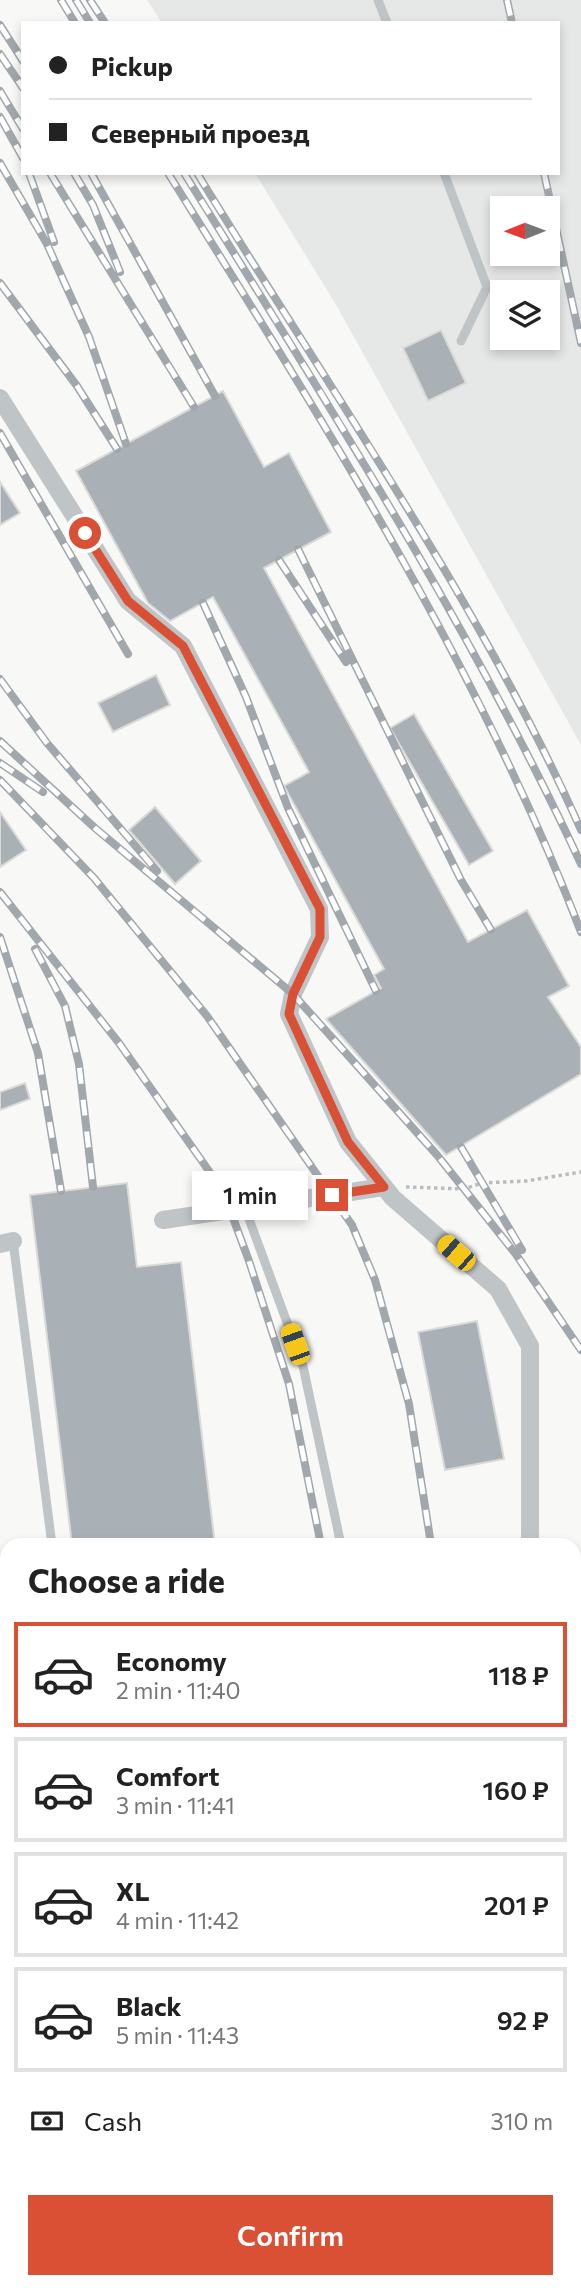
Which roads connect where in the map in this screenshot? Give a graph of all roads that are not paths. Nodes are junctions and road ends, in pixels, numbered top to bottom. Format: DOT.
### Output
graph roads {
  1 [pos="378,0"];
  2 [pos="386,21"];
  3 [pos="445,175"];
  4 [pos="461,341"];
  5 [pos="0,398"];
  6 [pos="384,1187"];
  7 [pos="245,1208"];
  8 [pos="163,1220"];
  9 [pos="7,1242"];
  10 [pos="51,1538"];
  11 [pos="340,1538"];
  12 [pos="530,1538"];
  1 -- 2 [label="lane"];
  3 -- 4 [label="lane"];
  5 -- 6 [label="street"];
  6 -- 7 [label="street"];
  6 -- 12 [label="street"];
  7 -- 8 [label="street"];
  7 -- 11 [label="lane"];
  9 -- 10 [label="lane"];
}
